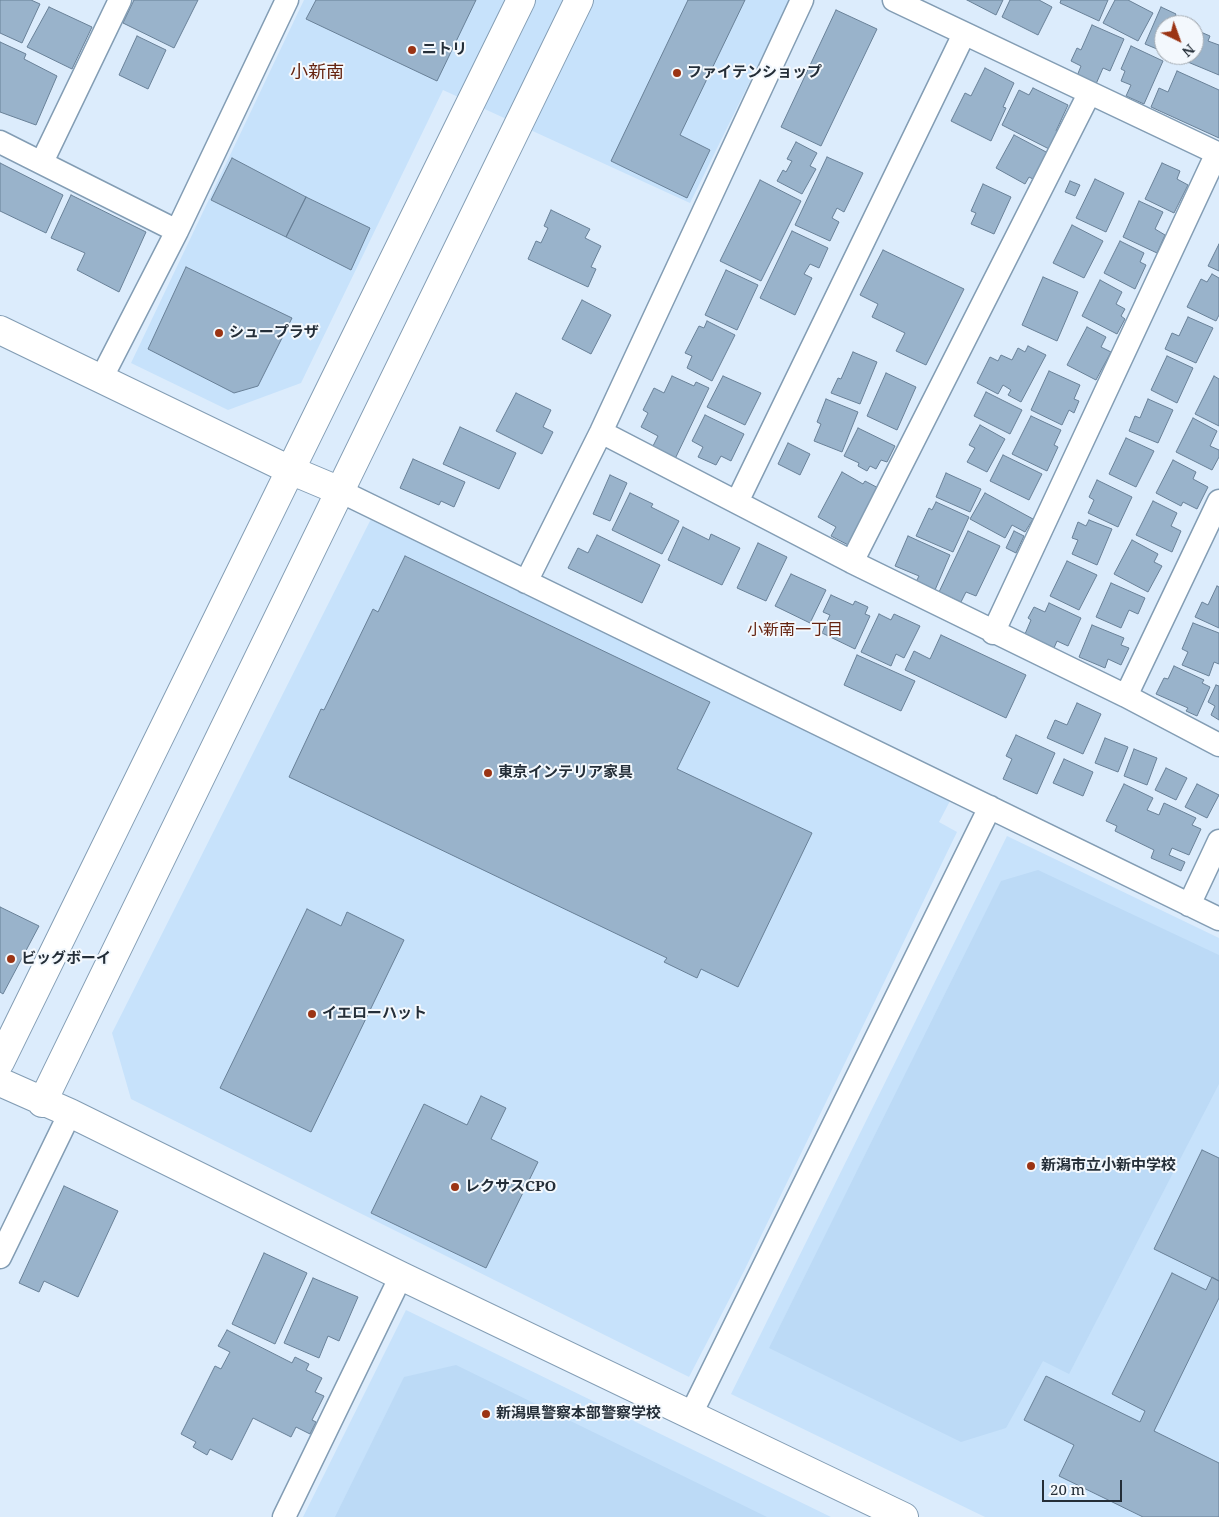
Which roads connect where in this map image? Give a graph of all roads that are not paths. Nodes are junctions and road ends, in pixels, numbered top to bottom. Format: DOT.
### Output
graph roads {
  1 [pos="120,0"];
  2 [pos="287,0"];
  3 [pos="520,0"];
  4 [pos="580,0"];
  5 [pos="802,0"];
  6 [pos="894,0"];
  7 [pos="964,34"];
  8 [pos="1089,94"];
  9 [pos="0,142"];
  10 [pos="1218,154"];
  11 [pos="42,162"];
  12 [pos="178,231"];
  13 [pos="0,330"];
  14 [pos="101,379"];
  15 [pos="600,432"];
  16 [pos="290,470"];
  17 [pos="340,491"];
  18 [pos="1219,500"];
  19 [pos="737,502"];
  20 [pos="852,562"];
  21 [pos="526,582"];
  22 [pos="993,632"];
  23 [pos="1126,696"];
  24 [pos="1219,745"];
  25 [pos="990,807"];
  26 [pos="1219,841"];
  27 [pos="1189,905"];
  28 [pos="1219,919"];
  29 [pos="0,1062"];
  30 [pos="0,1082"];
  31 [pos="42,1102"];
  32 [pos="70,1113"];
  33 [pos="0,1257"];
  34 [pos="401,1276"];
  35 [pos="690,1414"];
  36 [pos="284,1517"];
  37 [pos="904,1517"];
  1 -- 11 [label="street"];
  2 -- 12 [label="street"];
  3 -- 16 [label="street"];
  4 -- 17 [label="street"];
  5 -- 15 [label="street"];
  6 -- 7 [label="street"];
  7 -- 8 [label="street"];
  7 -- 19 [label="street"];
  8 -- 10 [label="street"];
  8 -- 20 [label="street"];
  9 -- 11 [label="street"];
  10 -- 22 [label="street"];
  11 -- 12 [label="street"];
  12 -- 14 [label="street"];
  13 -- 14 [label="street"];
  14 -- 16 [label="street"];
  15 -- 19 [label="street"];
  15 -- 21 [label="street"];
  16 -- 17 [label="street"];
  16 -- 29 [label="street"];
  17 -- 21 [label="street"];
  17 -- 31 [label="street"];
  18 -- 23 [label="street"];
  19 -- 20 [label="street"];
  20 -- 22 [label="street"];
  21 -- 25 [label="street"];
  22 -- 23 [label="street"];
  23 -- 24 [label="street"];
  25 -- 27 [label="street"];
  25 -- 35 [label="street"];
  26 -- 27 [label="street"];
  27 -- 28 [label="street"];
  30 -- 31 [label="street"];
  31 -- 32 [label="street"];
  32 -- 33 [label="street"];
  32 -- 34 [label="street"];
  34 -- 35 [label="street"];
  34 -- 36 [label="street"];
  35 -- 37 [label="street"];
}
